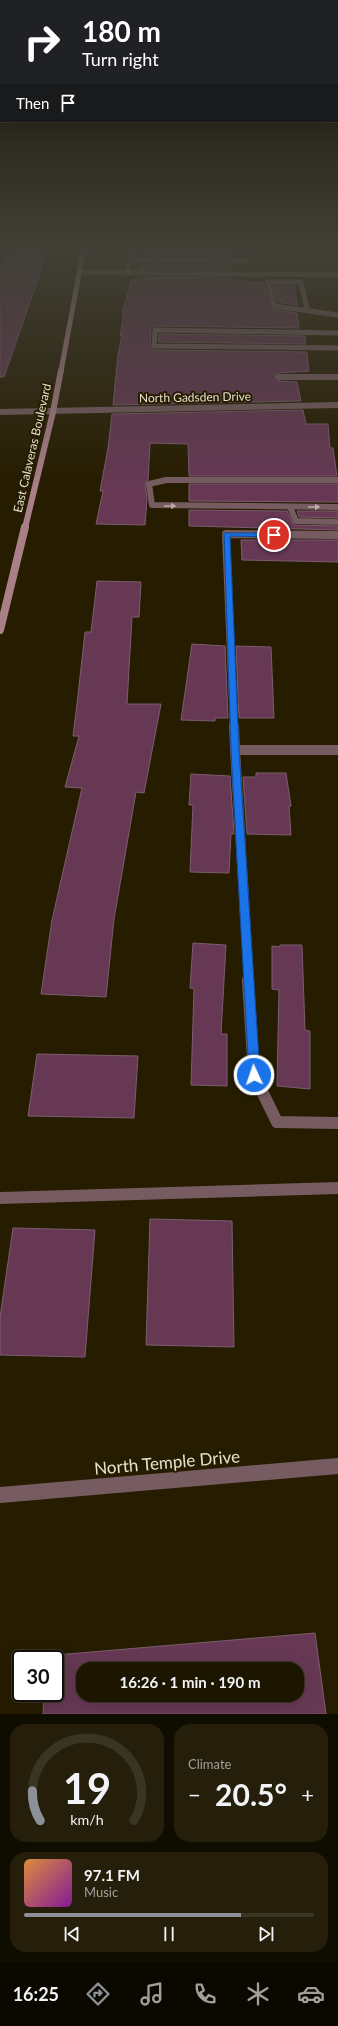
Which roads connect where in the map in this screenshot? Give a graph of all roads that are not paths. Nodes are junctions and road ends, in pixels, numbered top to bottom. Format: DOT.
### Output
graph roads {
  1 [pos="69,327"];
  2 [pos="338,333"];
  3 [pos="338,348"];
  4 [pos="338,376"];
  5 [pos="279,377"];
  6 [pos="338,405"];
  7 [pos="0,412"];
  8 [pos="53,412"];
  9 [pos="338,480"];
  10 [pos="290,507"];
  11 [pos="338,507"];
  12 [pos="338,522"];
  13 [pos="338,535"];
  14 [pos="0,630"];
  15 [pos="235,750"];
  16 [pos="338,750"];
  17 [pos="338,1123"];
  18 [pos="338,1188"];
  19 [pos="0,1198"];
  20 [pos="338,1466"];
  21 [pos="0,1495"];
  1 -- 8 [label="main road, East Calaveras Boulevard"];
  2 -- 3 [label="street"];
  4 -- 5 [label="street"];
  6 -- 8 [label="street, North Gadsden Drive"];
  7 -- 8 [label="street, North Gadsden Drive"];
  8 -- 14 [label="main road, East Calaveras Boulevard"];
  9 -- 10 [label="street, one-way"];
  10 -- 11 [label="street, one-way"];
  10 -- 12 [label="street"];
  13 -- 15 [label="street"];
  15 -- 16 [label="street"];
  15 -- 17 [label="street"];
  18 -- 19 [label="street"];
  20 -- 21 [label="street, North Temple Drive"];
}
